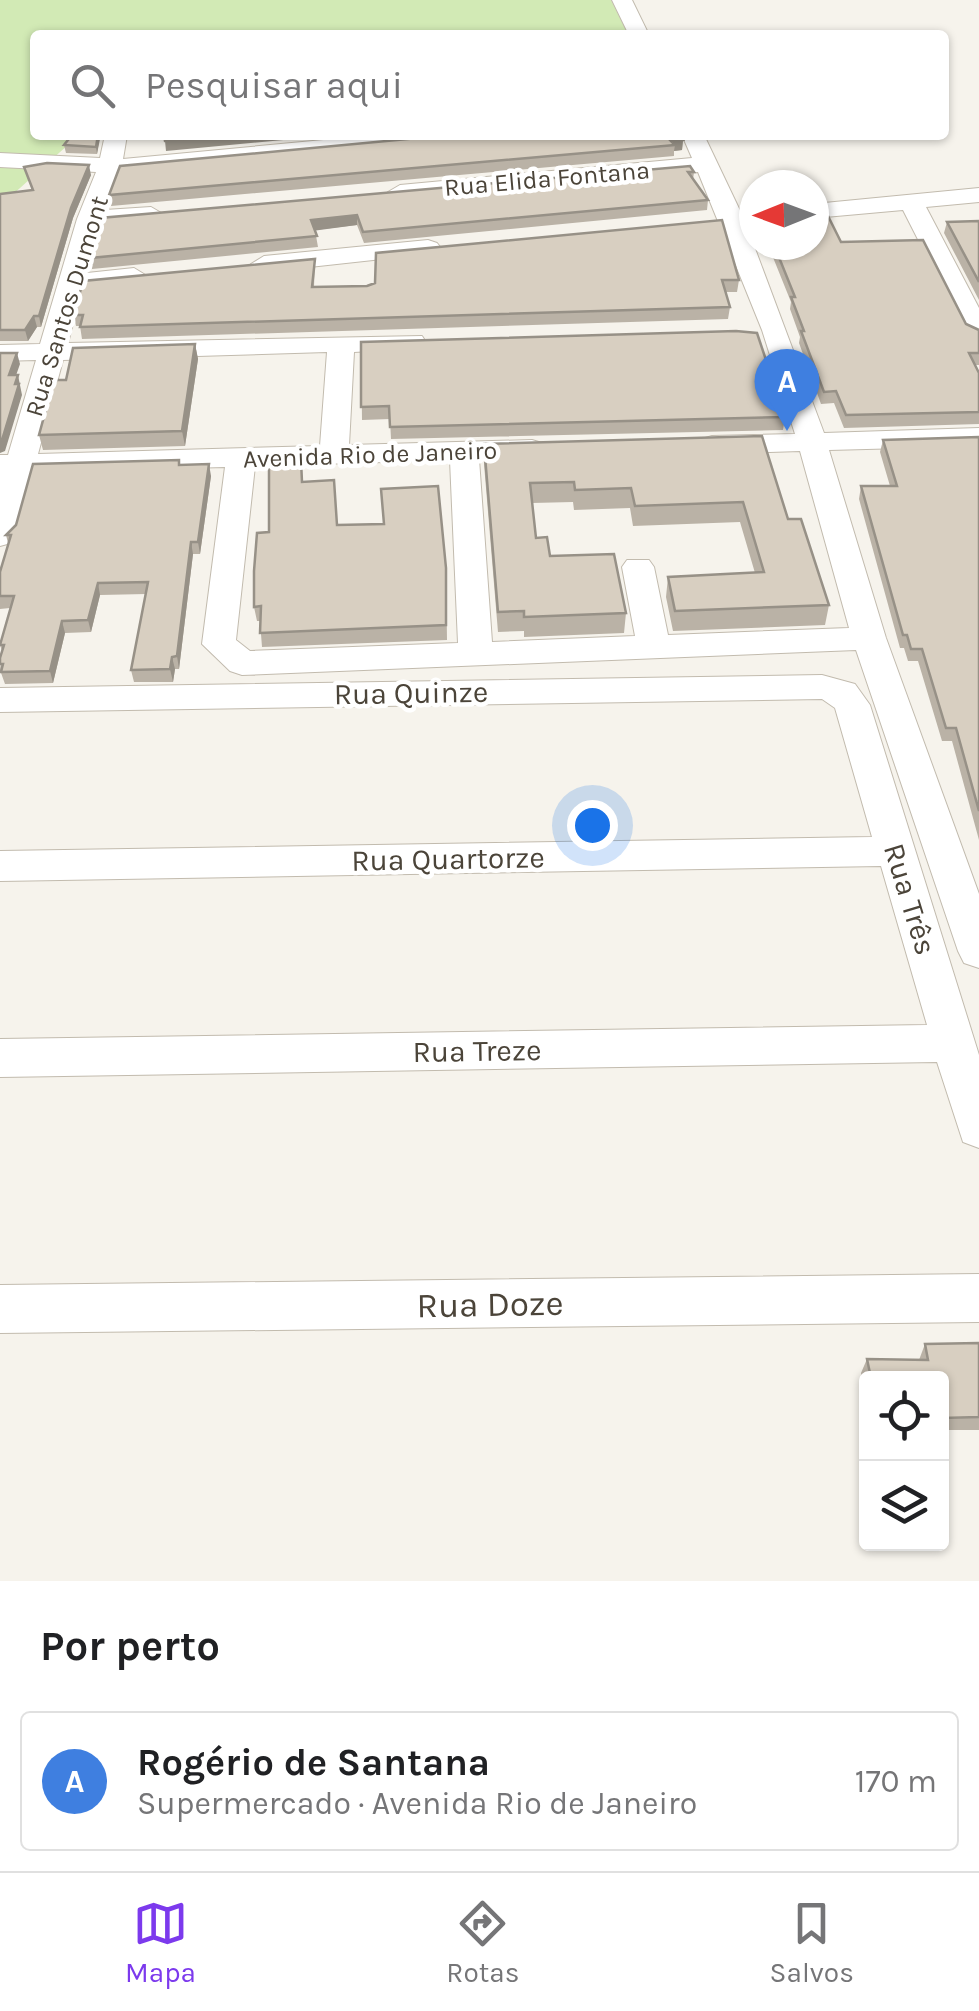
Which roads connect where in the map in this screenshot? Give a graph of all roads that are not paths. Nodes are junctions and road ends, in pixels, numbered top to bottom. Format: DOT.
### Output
graph roads {
  1 [pos="622,0"];
  2 [pos="637,30"];
  3 [pos="115,140"];
  4 [pos="395,140"];
  5 [pos="699,150"];
  6 [pos="0,160"];
  7 [pos="110,167"];
  8 [pos="368,194"];
  9 [pos="979,194"];
  10 [pos="911,202"];
  11 [pos="829,210"];
  12 [pos="168,212"];
  13 [pos="89,219"];
  14 [pos="733,219"];
  15 [pos="460,245"];
  16 [pos="246,266"];
  17 [pos="168,273"];
  18 [pos="71,282"];
  19 [pos="979,334"];
  20 [pos="440,341"];
  21 [pos="341,344"];
  22 [pos="52,352"];
  23 [pos="0,354"];
  24 [pos="979,437"];
  25 [pos="812,442"];
  26 [pos="677,446"];
  27 [pos="561,448"];
  28 [pos="464,450"];
  29 [pos="334,454"];
  30 [pos="242,458"];
  31 [pos="10,464"];
  32 [pos="0,536"];
  33 [pos="638,567"];
  34 [pos="869,638"];
  35 [pos="654,648"];
  36 [pos="476,656"];
  37 [pos="822,688"];
  38 [pos="0,700"];
  39 [pos="895,851"];
  40 [pos="0,866"];
  41 [pos="979,951"];
  42 [pos="953,1044"];
  43 [pos="0,1058"];
  44 [pos="979,1128"];
  45 [pos="979,1298"];
  46 [pos="0,1309"];
  1 -- 2 [label="street"];
  3 -- 7 [label="street, Rua Santos Dumont"];
  4 -- 7 [label="street"];
  5 -- 8 [label="street, Rua Elida Fontana"];
  5 -- 14 [label="street"];
  6 -- 7 [label="street"];
  7 -- 13 [label="street, Rua Santos Dumont"];
  9 -- 10 [label="street"];
  10 -- 11 [label="street"];
  10 -- 19 [label="street"];
  12 -- 13 [label="street"];
  13 -- 18 [label="street, Rua Santos Dumont"];
  14 -- 25 [label="street"];
  15 -- 16 [label="street"];
  17 -- 18 [label="street"];
  18 -- 22 [label="street, Rua Santos Dumont"];
  20 -- 21 [label="street"];
  21 -- 22 [label="street"];
  21 -- 29 [label="street"];
  22 -- 23 [label="street"];
  22 -- 31 [label="street, Rua Santos Dumont"];
  24 -- 25 [label="street"];
  25 -- 26 [label="street"];
  25 -- 34 [label="street"];
  27 -- 28 [label="street, Avenida Rio de Janeiro"];
  28 -- 29 [label="street, Avenida Rio de Janeiro"];
  28 -- 36 [label="street"];
  29 -- 30 [label="street, Avenida Rio de Janeiro"];
  30 -- 31 [label="street, Avenida Rio de Janeiro"];
  30 -- 36 [label="street"];
  31 -- 32 [label="street, Rua Santos Dumont"];
  33 -- 35 [label="street"];
  34 -- 35 [label="street"];
  34 -- 41 [label="street"];
  35 -- 36 [label="street"];
  37 -- 38 [label="street, Rua Quinze"];
  37 -- 39 [label="street, Rua Três"];
  39 -- 40 [label="street, Rua Quartorze"];
  39 -- 42 [label="street, Rua Três"];
  42 -- 43 [label="street, Rua Treze"];
  42 -- 44 [label="street, Rua Três"];
  45 -- 46 [label="street, Rua Doze"];
}
